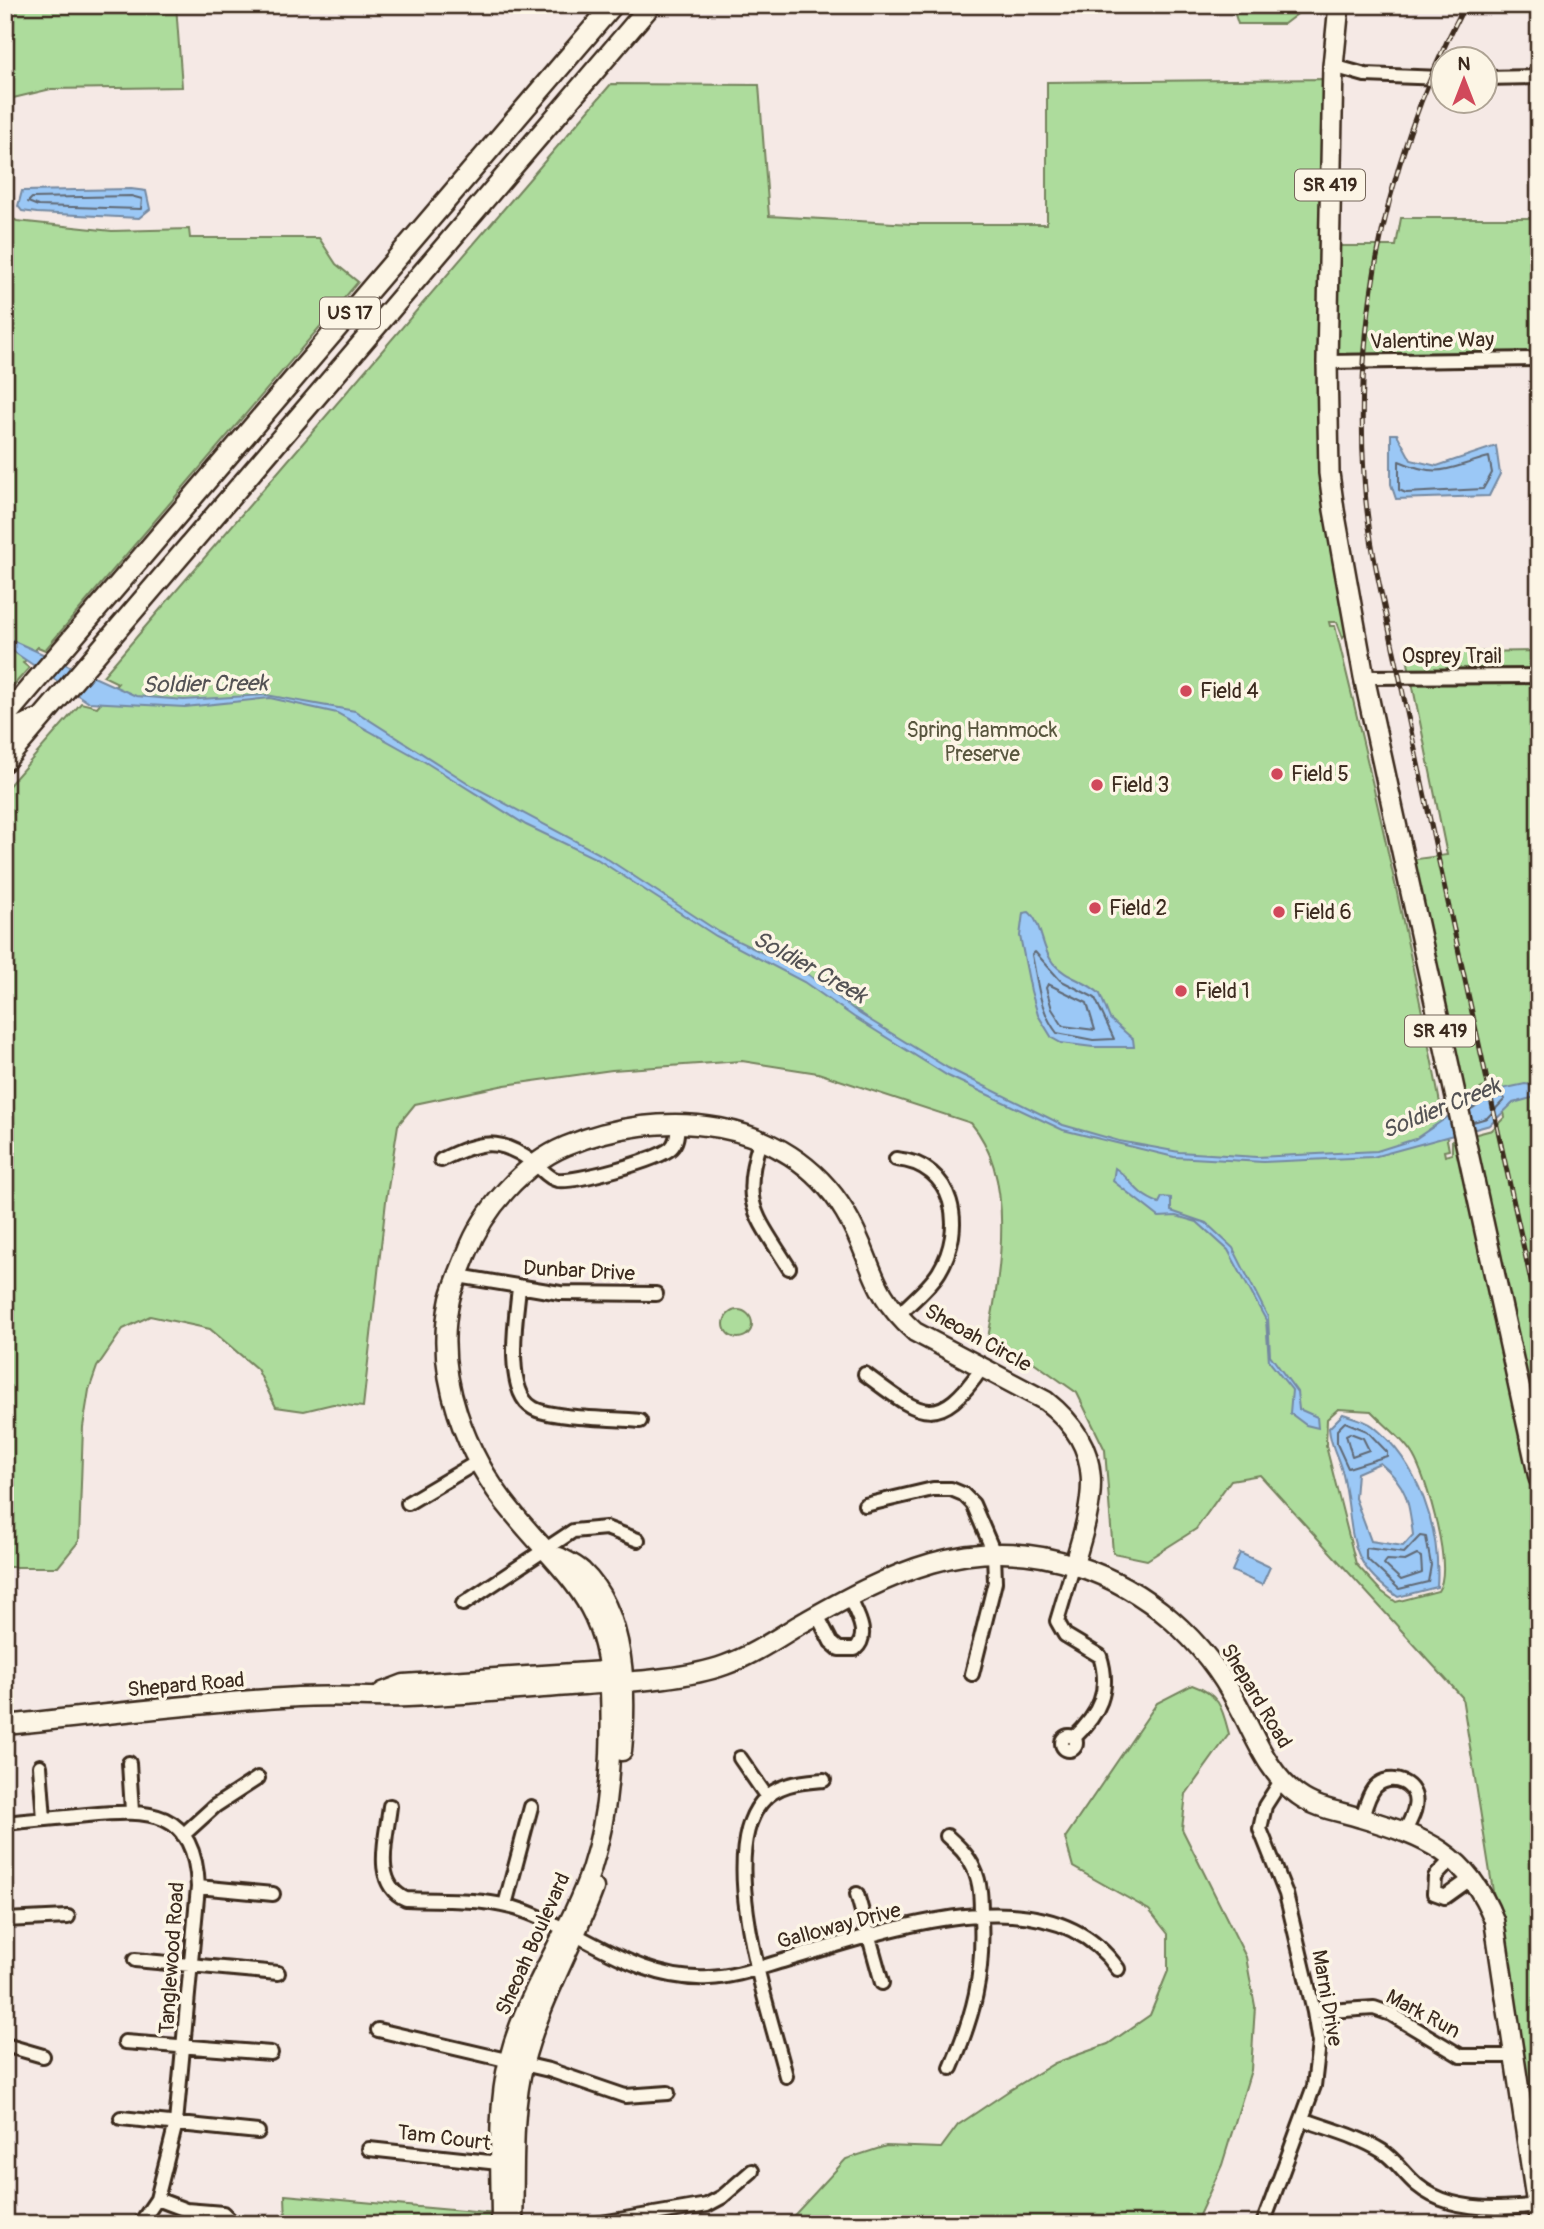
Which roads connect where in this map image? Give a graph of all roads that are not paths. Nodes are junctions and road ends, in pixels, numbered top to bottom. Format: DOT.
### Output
graph roads {
  1 [pos="613,5"];
  2 [pos="651,5"];
  3 [pos="1339,5"];
  4 [pos="1333,66"];
  5 [pos="1428,77"];
  6 [pos="1539,77"];
  7 [pos="1498,78"];
  8 [pos="1539,359"];
  9 [pos="1327,362"];
  10 [pos="1539,676"];
  11 [pos="1364,677"];
  12 [pos="32,685"];
  13 [pos="5,702"];
  14 [pos="44,716"];
  15 [pos="5,717"];
  16 [pos="5,732"];
  17 [pos="5,761"];
  18 [pos="678,1123"];
  19 [pos="760,1141"];
  20 [pos="895,1159"];
  21 [pos="441,1160"];
  22 [pos="536,1164"];
  23 [pos="789,1268"];
  24 [pos="458,1276"];
  25 [pos="519,1289"];
  26 [pos="656,1294"];
  27 [pos="897,1316"];
  28 [pos="982,1368"];
  29 [pos="865,1374"];
  30 [pos="640,1421"];
  31 [pos="479,1461"];
  32 [pos="1539,1478"];
  33 [pos="408,1503"];
  34 [pos="865,1505"];
  35 [pos="638,1540"];
  36 [pos="544,1548"];
  37 [pos="994,1553"];
  38 [pos="1074,1564"];
  39 [pos="849,1597"];
  40 [pos="463,1604"];
  41 [pos="817,1615"];
  42 [pos="972,1674"];
  43 [pos="616,1677"];
  44 [pos="5,1725"];
  45 [pos="1074,1738"];
  46 [pos="740,1758"];
  47 [pos="129,1763"];
  48 [pos="40,1766"];
  49 [pos="258,1778"];
  50 [pos="824,1780"];
  51 [pos="1281,1781"];
  52 [pos="767,1797"];
  53 [pos="390,1806"];
  54 [pos="531,1807"];
  55 [pos="132,1811"];
  56 [pos="1362,1818"];
  57 [pos="44,1819"];
  58 [pos="5,1823"];
  59 [pos="1404,1833"];
  60 [pos="183,1835"];
  61 [pos="947,1836"];
  62 [pos="1453,1858"];
  63 [pos="1473,1877"];
  64 [pos="198,1887"];
  65 [pos="273,1894"];
  66 [pos="857,1894"];
  67 [pos="505,1905"];
  68 [pos="68,1917"];
  69 [pos="982,1917"];
  70 [pos="5,1920"];
  71 [pos="570,1932"];
  72 [pos="868,1937"];
  73 [pos="135,1960"];
  74 [pos="192,1965"];
  75 [pos="759,1967"];
  76 [pos="1118,1969"];
  77 [pos="278,1973"];
  78 [pos="881,1983"];
  79 [pos="1314,2012"];
  80 [pos="378,2030"];
  81 [pos="125,2042"];
  82 [pos="5,2045"];
  83 [pos="184,2046"];
  84 [pos="271,2053"];
  85 [pos="43,2056"];
  86 [pos="1514,2056"];
  87 [pos="516,2062"];
  88 [pos="951,2068"];
  89 [pos="786,2076"];
  90 [pos="668,2094"];
  91 [pos="121,2118"];
  92 [pos="1302,2119"];
  93 [pos="176,2123"];
  94 [pos="258,2132"];
  95 [pos="369,2149"];
  96 [pos="508,2164"];
  97 [pos="752,2171"];
  98 [pos="157,2199"];
  99 [pos="1537,2214"];
  100 [pos="140,2224"];
  101 [pos="234,2224"];
  102 [pos="501,2224"];
  103 [pos="513,2224"];
  104 [pos="595,2224"];
  105 [pos="1263,2224"];
  1 -- 12 [label="main road, US 17"];
  2 -- 14 [label="main road, US 17"];
  3 -- 4 [label="main road, SR 419"];
  4 -- 5 [label="street"];
  4 -- 9 [label="main road, SR 419"];
  6 -- 7 [label="street"];
  8 -- 9 [label="street, Valentine Way"];
  9 -- 11 [label="main road, SR 419"];
  10 -- 11 [label="street, Osprey Trail"];
  11 -- 32 [label="main road, SR 419"];
  12 -- 13 [label="street"];
  12 -- 15 [label="main road, US 17"];
  14 -- 16 [label="main road"];
  14 -- 17 [label="main road, US 17"];
  18 -- 19 [label="street, Sheoah Circle"];
  18 -- 22 [label="street, Sheoah Circle"];
  18 -- 22 [label="street"];
  19 -- 23 [label="street"];
  19 -- 27 [label="street, Sheoah Circle"];
  20 -- 27 [label="street"];
  21 -- 22 [label="street"];
  22 -- 24 [label="street, Sheoah Circle"];
  24 -- 25 [label="street, Dunbar Drive"];
  24 -- 31 [label="street, Sheoah Circle"];
  25 -- 26 [label="street, Dunbar Drive"];
  25 -- 30 [label="street"];
  27 -- 28 [label="street, Sheoah Circle"];
  28 -- 29 [label="street"];
  28 -- 38 [label="street, Sheoah Circle"];
  31 -- 33 [label="street"];
  31 -- 36 [label="street, Sheoah Circle"];
  34 -- 37 [label="street"];
  35 -- 36 [label="street"];
  36 -- 40 [label="street"];
  36 -- 43 [label="street, Sheoah Circle"];
  37 -- 38 [label="street, Shepard Road"];
  37 -- 39 [label="street, Shepard Road"];
  37 -- 42 [label="street"];
  38 -- 45 [label="street"];
  38 -- 51 [label="street, Shepard Road"];
  39 -- 41 [label="street, Shepard Road"];
  39 -- 41 [label="street"];
  41 -- 43 [label="street, Shepard Road"];
  43 -- 44 [label="street, Shepard Road"];
  43 -- 71 [label="street, Sheoah Boulevard"];
  46 -- 52 [label="street"];
  47 -- 55 [label="street"];
  48 -- 57 [label="street"];
  49 -- 60 [label="street"];
  50 -- 52 [label="street"];
  51 -- 56 [label="street, Shepard Road"];
  51 -- 79 [label="street, Marni Drive"];
  52 -- 75 [label="street"];
  53 -- 67 [label="street, Galloway Drive"];
  54 -- 67 [label="street"];
  55 -- 57 [label="street"];
  55 -- 60 [label="street"];
  56 -- 59 [label="street, Shepard Road"];
  56 -- 59 [label="street"];
  57 -- 58 [label="street"];
  59 -- 62 [label="street, Shepard Road"];
  60 -- 64 [label="street, Tanglewood Road"];
  61 -- 69 [label="street"];
  62 -- 63 [label="street, Shepard Road"];
  62 -- 63 [label="street"];
  63 -- 86 [label="street, Shepard Road"];
  64 -- 65 [label="street"];
  64 -- 74 [label="street, Tanglewood Road"];
  66 -- 72 [label="street"];
  67 -- 71 [label="street, Galloway Drive"];
  68 -- 70 [label="street"];
  69 -- 72 [label="street, Galloway Drive"];
  69 -- 76 [label="street, Galloway Drive"];
  69 -- 88 [label="street"];
  71 -- 75 [label="street, Galloway Drive"];
  71 -- 87 [label="street, Sheoah Boulevard"];
  72 -- 75 [label="street, Galloway Drive"];
  72 -- 78 [label="street"];
  73 -- 74 [label="street"];
  74 -- 77 [label="street"];
  74 -- 83 [label="street, Tanglewood Road"];
  75 -- 89 [label="street"];
  79 -- 86 [label="street, Mark Run"];
  79 -- 92 [label="street, Marni Drive"];
  80 -- 87 [label="street"];
  81 -- 83 [label="street"];
  82 -- 85 [label="street"];
  83 -- 84 [label="street"];
  83 -- 93 [label="street, Tanglewood Road"];
  86 -- 99 [label="street, Shepard Road"];
  87 -- 90 [label="street"];
  87 -- 96 [label="street, Sheoah Boulevard"];
  91 -- 93 [label="street"];
  92 -- 99 [label="street"];
  92 -- 105 [label="street, Marni Drive"];
  93 -- 94 [label="street"];
  93 -- 98 [label="street, Tanglewood Road"];
  95 -- 96 [label="street, Tam Court"];
  96 -- 102 [label="street, Sheoah Boulevard"];
  96 -- 103 [label="street, Sheoah Boulevard"];
  97 -- 104 [label="street"];
  98 -- 100 [label="street, Tanglewood Road"];
  98 -- 101 [label="street"];
}
